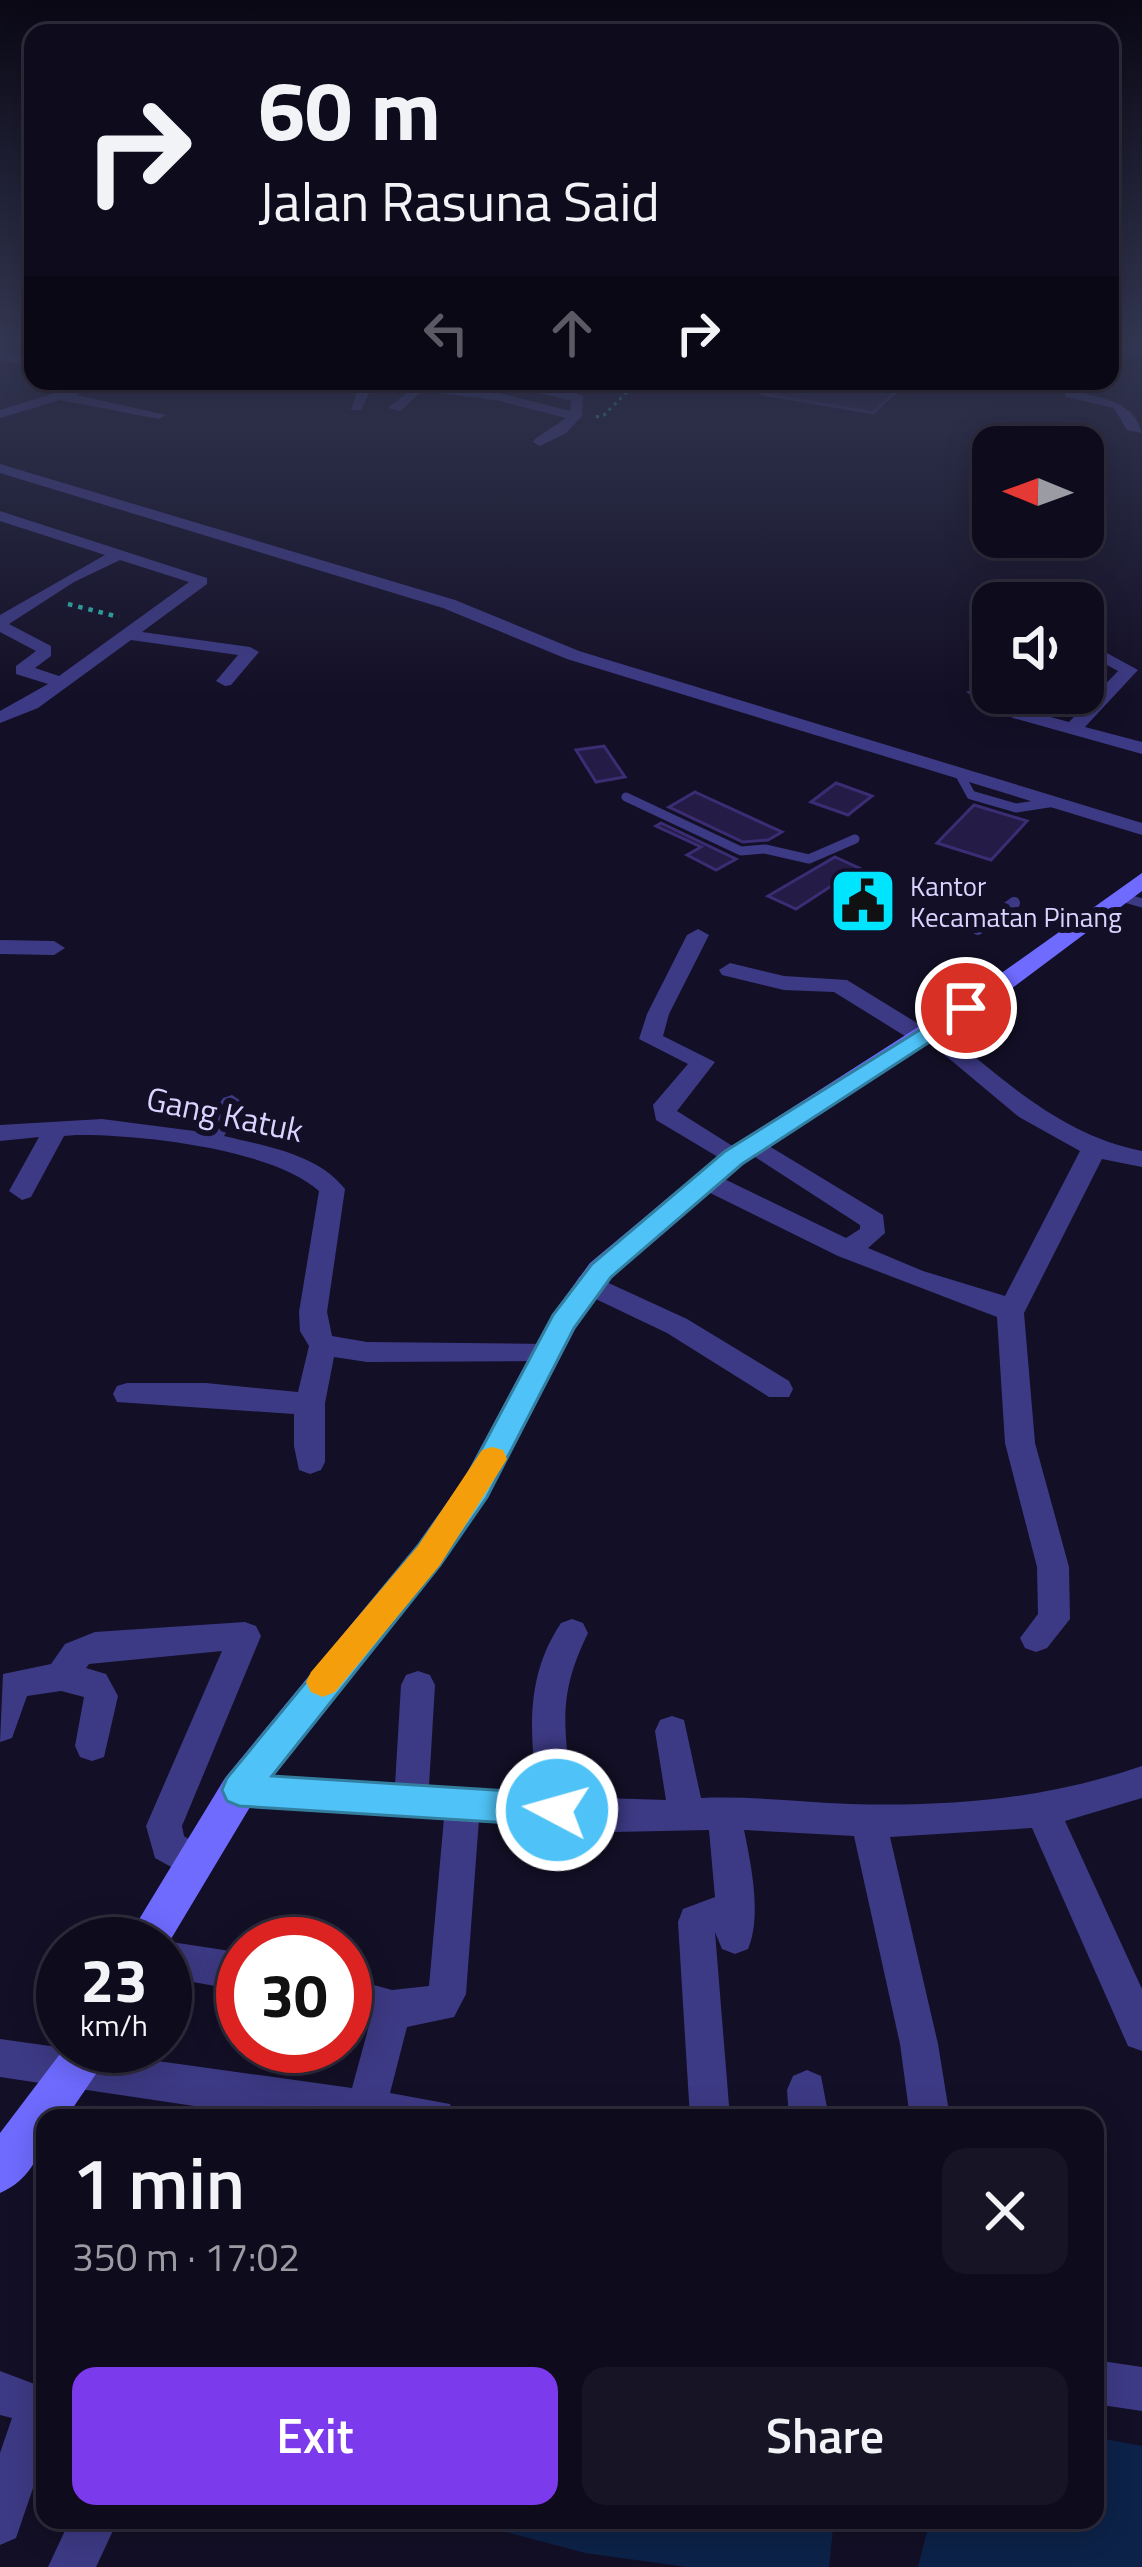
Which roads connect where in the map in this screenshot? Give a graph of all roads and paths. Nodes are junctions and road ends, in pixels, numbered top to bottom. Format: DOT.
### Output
graph roads {
  1 [pos="0,468"];
  2 [pos="0,516"];
  3 [pos="120,554"];
  4 [pos="42,597"];
  5 [pos="0,624"];
  6 [pos="137,630"];
  7 [pos="1104,656"];
  8 [pos="63,682"];
  9 [pos="225,682"];
  10 [pos="1104,696"];
  11 [pos="1019,714"];
  12 [pos="1087,714"];
  13 [pos="0,718"];
  14 [pos="1073,729"];
  15 [pos="1142,748"];
  16 [pos="626,797"];
  17 [pos="1142,829"];
  18 [pos="855,839"];
  19 [pos="1135,893"];
  20 [pos="1014,903"];
  21 [pos="978,929"];
  22 [pos="698,935"];
  23 [pos="0,946"];
  24 [pos="54,948"];
  25 [pos="730,970"];
  26 [pos="925,1033"];
  27 [pos="232,1103"];
  28 [pos="56,1128"];
  29 [pos="0,1133"];
  30 [pos="208,1144"];
  31 [pos="1094,1149"];
  32 [pos="741,1152"];
  33 [pos="1142,1160"];
  34 [pos="705,1180"];
  35 [pos="22,1191"];
  36 [pos="848,1250"];
  37 [pos="589,1285"];
  38 [pos="1010,1313"];
  39 [pos="323,1345"];
  40 [pos="545,1354"];
  41 [pos="779,1389"];
  42 [pos="127,1394"];
  43 [pos="307,1403"];
  44 [pos="310,1462"];
  45 [pos="572,1633"];
  46 [pos="1036,1638"];
  47 [pos="61,1677"];
  48 [pos="418,1685"];
  49 [pos="0,1727"];
  50 [pos="672,1731"];
  51 [pos="92,1746"];
  52 [pos="1142,1782"];
  53 [pos="239,1790"];
  54 [pos="411,1802"];
  55 [pos="463,1802"];
  56 [pos="1041,1808"];
  57 [pos="557,1810"];
  58 [pos="686,1813"];
  59 [pos="723,1814"];
  60 [pos="868,1824"];
  61 [pos="193,1862"];
  62 [pos="161,1917"];
  63 [pos="372,2003"];
  64 [pos="392,2009"];
  65 [pos="1142,2032"];
  66 [pos="0,2058"];
  67 [pos="36,2058"];
  68 [pos="75,2073"];
  69 [pos="165,2073"];
  70 [pos="52,2109"];
  71 [pos="355,2109"];
  72 [pos="367,2109"];
  73 [pos="709,2109"];
  74 [pos="929,2109"];
  75 [pos="1104,2384"];
  76 [pos="1142,2389"];
  77 [pos="0,2393"];
  78 [pos="0,2522"];
  79 [pos="90,2529"];
  80 [pos="71,2567"];
  1 -- 17 [label="street"];
  2 -- 3 [label="street"];
  3 -- 4 [label="street"];
  3 -- 6 [label="street"];
  4 -- 5 [label="street"];
  4 -- 6 [label="path"];
  5 -- 8 [label="street"];
  6 -- 8 [label="street"];
  6 -- 9 [label="street"];
  7 -- 10 [label="street"];
  8 -- 13 [label="street"];
  11 -- 14 [label="street"];
  12 -- 14 [label="street"];
  14 -- 15 [label="street"];
  16 -- 18 [label="lane"];
  19 -- 26 [label="main road"];
  20 -- 21 [label="lane"];
  22 -- 32 [label="street"];
  23 -- 24 [label="street"];
  25 -- 26 [label="street"];
  26 -- 31 [label="street"];
  26 -- 32 [label="main road"];
  27 -- 30 [label="street"];
  28 -- 29 [label="street, Gang Katuk"];
  28 -- 30 [label="street, Gang Katuk"];
  28 -- 35 [label="street"];
  30 -- 39 [label="street, Gang Katuk"];
  31 -- 33 [label="street"];
  31 -- 38 [label="street"];
  32 -- 34 [label="main road"];
  32 -- 36 [label="street"];
  34 -- 36 [label="street"];
  34 -- 37 [label="main road"];
  36 -- 38 [label="street"];
  37 -- 40 [label="main road"];
  37 -- 41 [label="street"];
  38 -- 46 [label="street"];
  39 -- 40 [label="street"];
  39 -- 43 [label="street"];
  40 -- 53 [label="main road"];
  42 -- 43 [label="street"];
  43 -- 44 [label="street"];
  45 -- 57 [label="street"];
  47 -- 49 [label="street"];
  47 -- 51 [label="street"];
  47 -- 61 [label="street"];
  48 -- 54 [label="street"];
  50 -- 58 [label="street"];
  52 -- 56 [label="street"];
  53 -- 54 [label="street"];
  53 -- 61 [label="main road"];
  54 -- 55 [label="street"];
  55 -- 57 [label="street"];
  55 -- 64 [label="street"];
  56 -- 60 [label="street"];
  56 -- 65 [label="street"];
  57 -- 58 [label="street"];
  58 -- 59 [label="street"];
  59 -- 60 [label="street"];
  59 -- 73 [label="street"];
  60 -- 74 [label="street"];
  61 -- 62 [label="main road"];
  63 -- 64 [label="street"];
  64 -- 72 [label="street"];
  66 -- 67 [label="street"];
  68 -- 70 [label="main road"];
  69 -- 71 [label="street"];
  75 -- 76 [label="street"];
  77 -- 78 [label="street"];
  79 -- 80 [label="street"];
}
